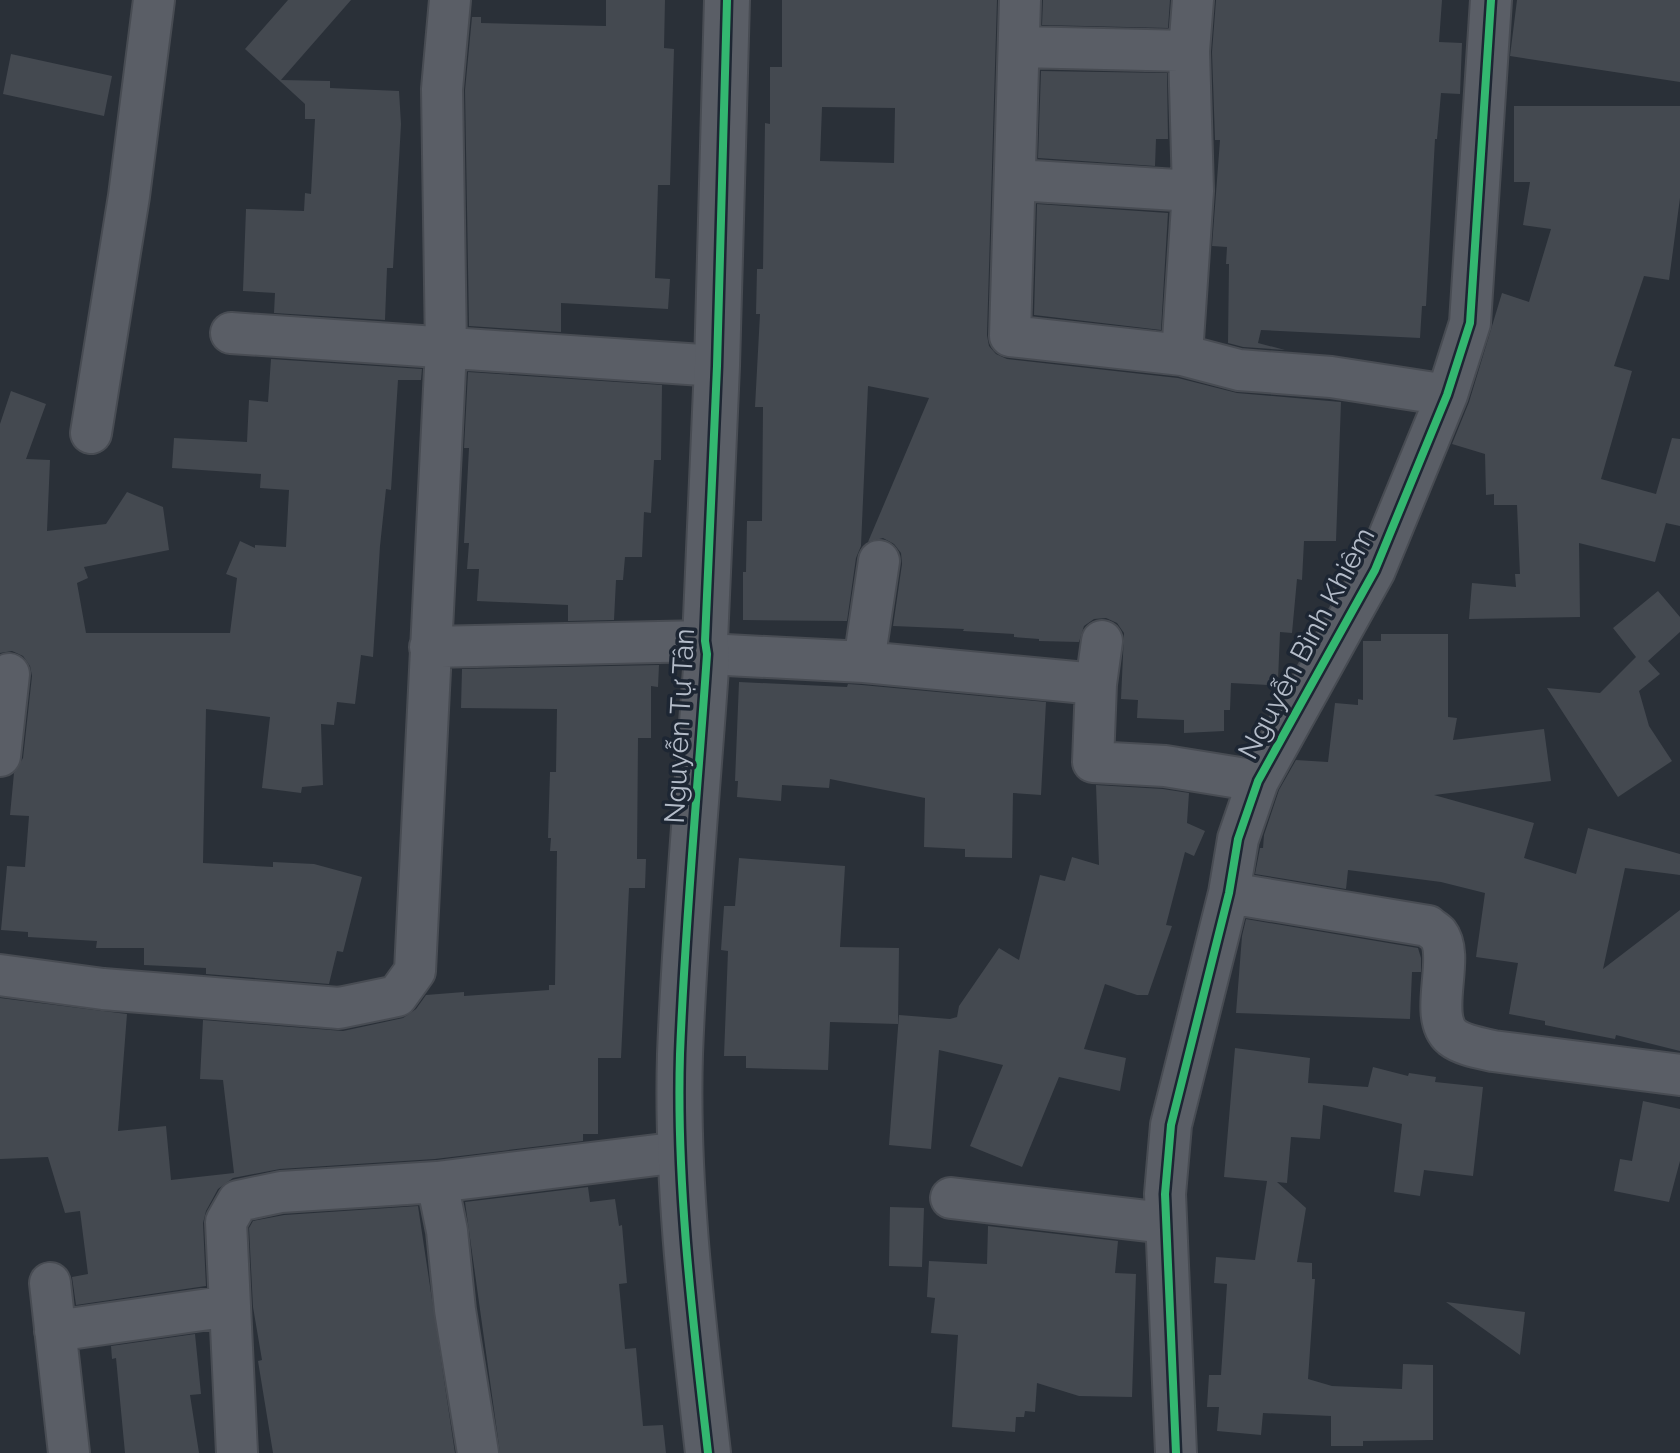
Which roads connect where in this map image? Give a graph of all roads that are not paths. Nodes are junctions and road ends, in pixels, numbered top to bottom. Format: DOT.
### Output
graph roads {
  1 [pos="154,0"];
  2 [pos="450,0"];
  3 [pos="727,0"];
  4 [pos="1020,0"];
  5 [pos="1193,0"];
  6 [pos="1491,0"];
  7 [pos="1019,47"];
  8 [pos="1189,51"];
  9 [pos="1016,180"];
  10 [pos="1193,191"];
  11 [pos="231,333"];
  12 [pos="446,349"];
  13 [pos="1182,355"];
  14 [pos="717,366"];
  15 [pos="1447,395"];
  16 [pos="91,433"];
  17 [pos="879,561"];
  18 [pos="1102,641"];
  19 [pos="430,647"];
  20 [pos="706,647"];
  21 [pos="864,662"];
  22 [pos="9,674"];
  23 [pos="1096,684"];
  24 [pos="0,756"];
  25 [pos="1258,781"];
  26 [pos="1229,893"];
  27 [pos="0,975"];
  28 [pos="1680,1075"];
  29 [pos="681,1152"];
  30 [pos="437,1182"];
  31 [pos="951,1198"];
  32 [pos="1165,1223"];
  33 [pos="50,1283"];
  34 [pos="230,1306"];
  35 [pos="55,1331"];
  36 [pos="69,1453"];
  37 [pos="237,1453"];
  38 [pos="478,1453"];
  39 [pos="708,1453"];
  40 [pos="1176,1453"];
  1 -- 16 [label="street"];
  2 -- 12 [label="street"];
  3 -- 14 [label="street, Nguyễn Tự Tân"];
  4 -- 7 [label="street"];
  5 -- 8 [label="street"];
  6 -- 15 [label="street, Nguyễn Bình Khiêm"];
  7 -- 8 [label="street"];
  7 -- 9 [label="street"];
  8 -- 10 [label="street"];
  9 -- 10 [label="street"];
  9 -- 13 [label="street"];
  10 -- 13 [label="street"];
  11 -- 12 [label="street"];
  12 -- 14 [label="street"];
  12 -- 19 [label="street"];
  13 -- 15 [label="street"];
  14 -- 20 [label="street, Nguyễn Tự Tân"];
  15 -- 25 [label="street, Nguyễn Bình Khiêm"];
  17 -- 21 [label="street"];
  18 -- 23 [label="street"];
  19 -- 20 [label="street"];
  19 -- 27 [label="street"];
  20 -- 21 [label="street"];
  20 -- 29 [label="street, Nguyễn Tự Tân"];
  21 -- 23 [label="street"];
  22 -- 24 [label="street"];
  23 -- 25 [label="street"];
  25 -- 26 [label="street, Nguyễn Bình Khiêm"];
  26 -- 28 [label="street"];
  26 -- 32 [label="street, Nguyễn Bình Khiêm"];
  29 -- 30 [label="street"];
  29 -- 39 [label="street, Nguyễn Tự Tân"];
  30 -- 34 [label="street"];
  30 -- 38 [label="street"];
  31 -- 32 [label="street"];
  32 -- 40 [label="street, Nguyễn Bình Khiêm"];
  33 -- 35 [label="street"];
  34 -- 35 [label="street"];
  34 -- 37 [label="street"];
  35 -- 36 [label="street"];
}
